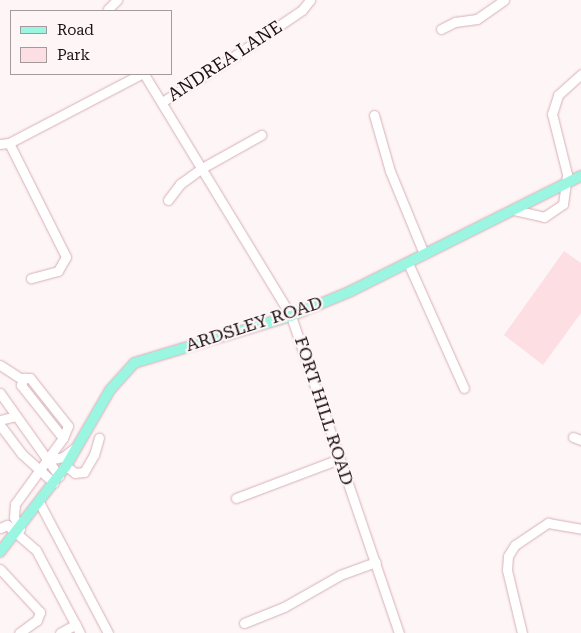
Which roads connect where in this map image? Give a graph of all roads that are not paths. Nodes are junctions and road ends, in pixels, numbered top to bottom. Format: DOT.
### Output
graph roads {
  1 [pos="117,0"];
  2 [pos="310,0"];
  3 [pos="504,0"];
  4 [pos="107,7"];
  5 [pos="442,29"];
  6 [pos="581,74"];
  7 [pos="140,75"];
  8 [pos="143,75"];
  9 [pos="162,102"];
  10 [pos="374,115"];
  11 [pos="261,135"];
  12 [pos="4,144"];
  13 [pos="202,168"];
  14 [pos="581,176"];
  15 [pos="566,183"];
  16 [pos="168,200"];
  17 [pos="514,210"];
  18 [pos="424,254"];
  19 [pos="408,263"];
  20 [pos="31,278"];
  21 [pos="291,316"];
  22 [pos="0,365"];
  23 [pos="464,388"];
  24 [pos="0,393"];
  25 [pos="16,416"];
  26 [pos="0,420"];
  27 [pos="0,426"];
  28 [pos="99,438"];
  29 [pos="78,446"];
  30 [pos="339,459"];
  31 [pos="48,460"];
  32 [pos="66,466"];
  33 [pos="41,471"];
  34 [pos="56,480"];
  35 [pos="236,498"];
  36 [pos="39,502"];
  37 [pos="0,528"];
  38 [pos="581,530"];
  39 [pos="18,532"];
  40 [pos="0,552"];
  41 [pos="376,562"];
  42 [pos="0,569"];
  43 [pos="244,623"];
  44 [pos="78,629"];
  45 [pos="18,633"];
  46 [pos="60,633"];
  47 [pos="108,633"];
  48 [pos="399,633"];
  49 [pos="522,633"];
  1 -- 4 [label="street"];
  2 -- 9 [label="street, ANDREA LANE"];
  3 -- 5 [label="street"];
  6 -- 15 [label="street"];
  7 -- 12 [label="street"];
  8 -- 9 [label="street, FORT HILL ROAD"];
  9 -- 13 [label="street, FORT HILL ROAD"];
  10 -- 18 [label="street"];
  11 -- 13 [label="street"];
  12 -- 20 [label="street"];
  13 -- 16 [label="street"];
  13 -- 21 [label="street, FORT HILL ROAD"];
  14 -- 15 [label="main road, ARDSLEY ROAD"];
  15 -- 17 [label="main road, ARDSLEY ROAD"];
  15 -- 17 [label="street"];
  17 -- 18 [label="main road, ARDSLEY ROAD"];
  18 -- 19 [label="main road, ARDSLEY ROAD"];
  19 -- 21 [label="main road, ARDSLEY ROAD"];
  19 -- 23 [label="street"];
  21 -- 29 [label="main road, ARDSLEY ROAD"];
  21 -- 30 [label="street, FORT HILL ROAD"];
  22 -- 31 [label="street"];
  24 -- 25 [label="street"];
  25 -- 26 [label="street"];
  25 -- 31 [label="street"];
  27 -- 33 [label="street"];
  28 -- 32 [label="street"];
  29 -- 31 [label="street"];
  29 -- 32 [label="main road, ARDSLEY ROAD"];
  30 -- 35 [label="street"];
  30 -- 41 [label="street, FORT HILL ROAD"];
  31 -- 33 [label="street"];
  31 -- 34 [label="street"];
  32 -- 34 [label="main road, ARDSLEY ROAD"];
  33 -- 34 [label="street"];
  33 -- 39 [label="street"];
  34 -- 36 [label="main road, ARDSLEY ROAD"];
  36 -- 39 [label="main road, ARDSLEY ROAD"];
  36 -- 47 [label="street"];
  37 -- 39 [label="street"];
  38 -- 49 [label="street"];
  39 -- 40 [label="main road, ARDSLEY ROAD"];
  39 -- 44 [label="street"];
  41 -- 43 [label="street"];
  41 -- 48 [label="street, FORT HILL ROAD"];
  42 -- 45 [label="street"];
  44 -- 46 [label="street"];
}
